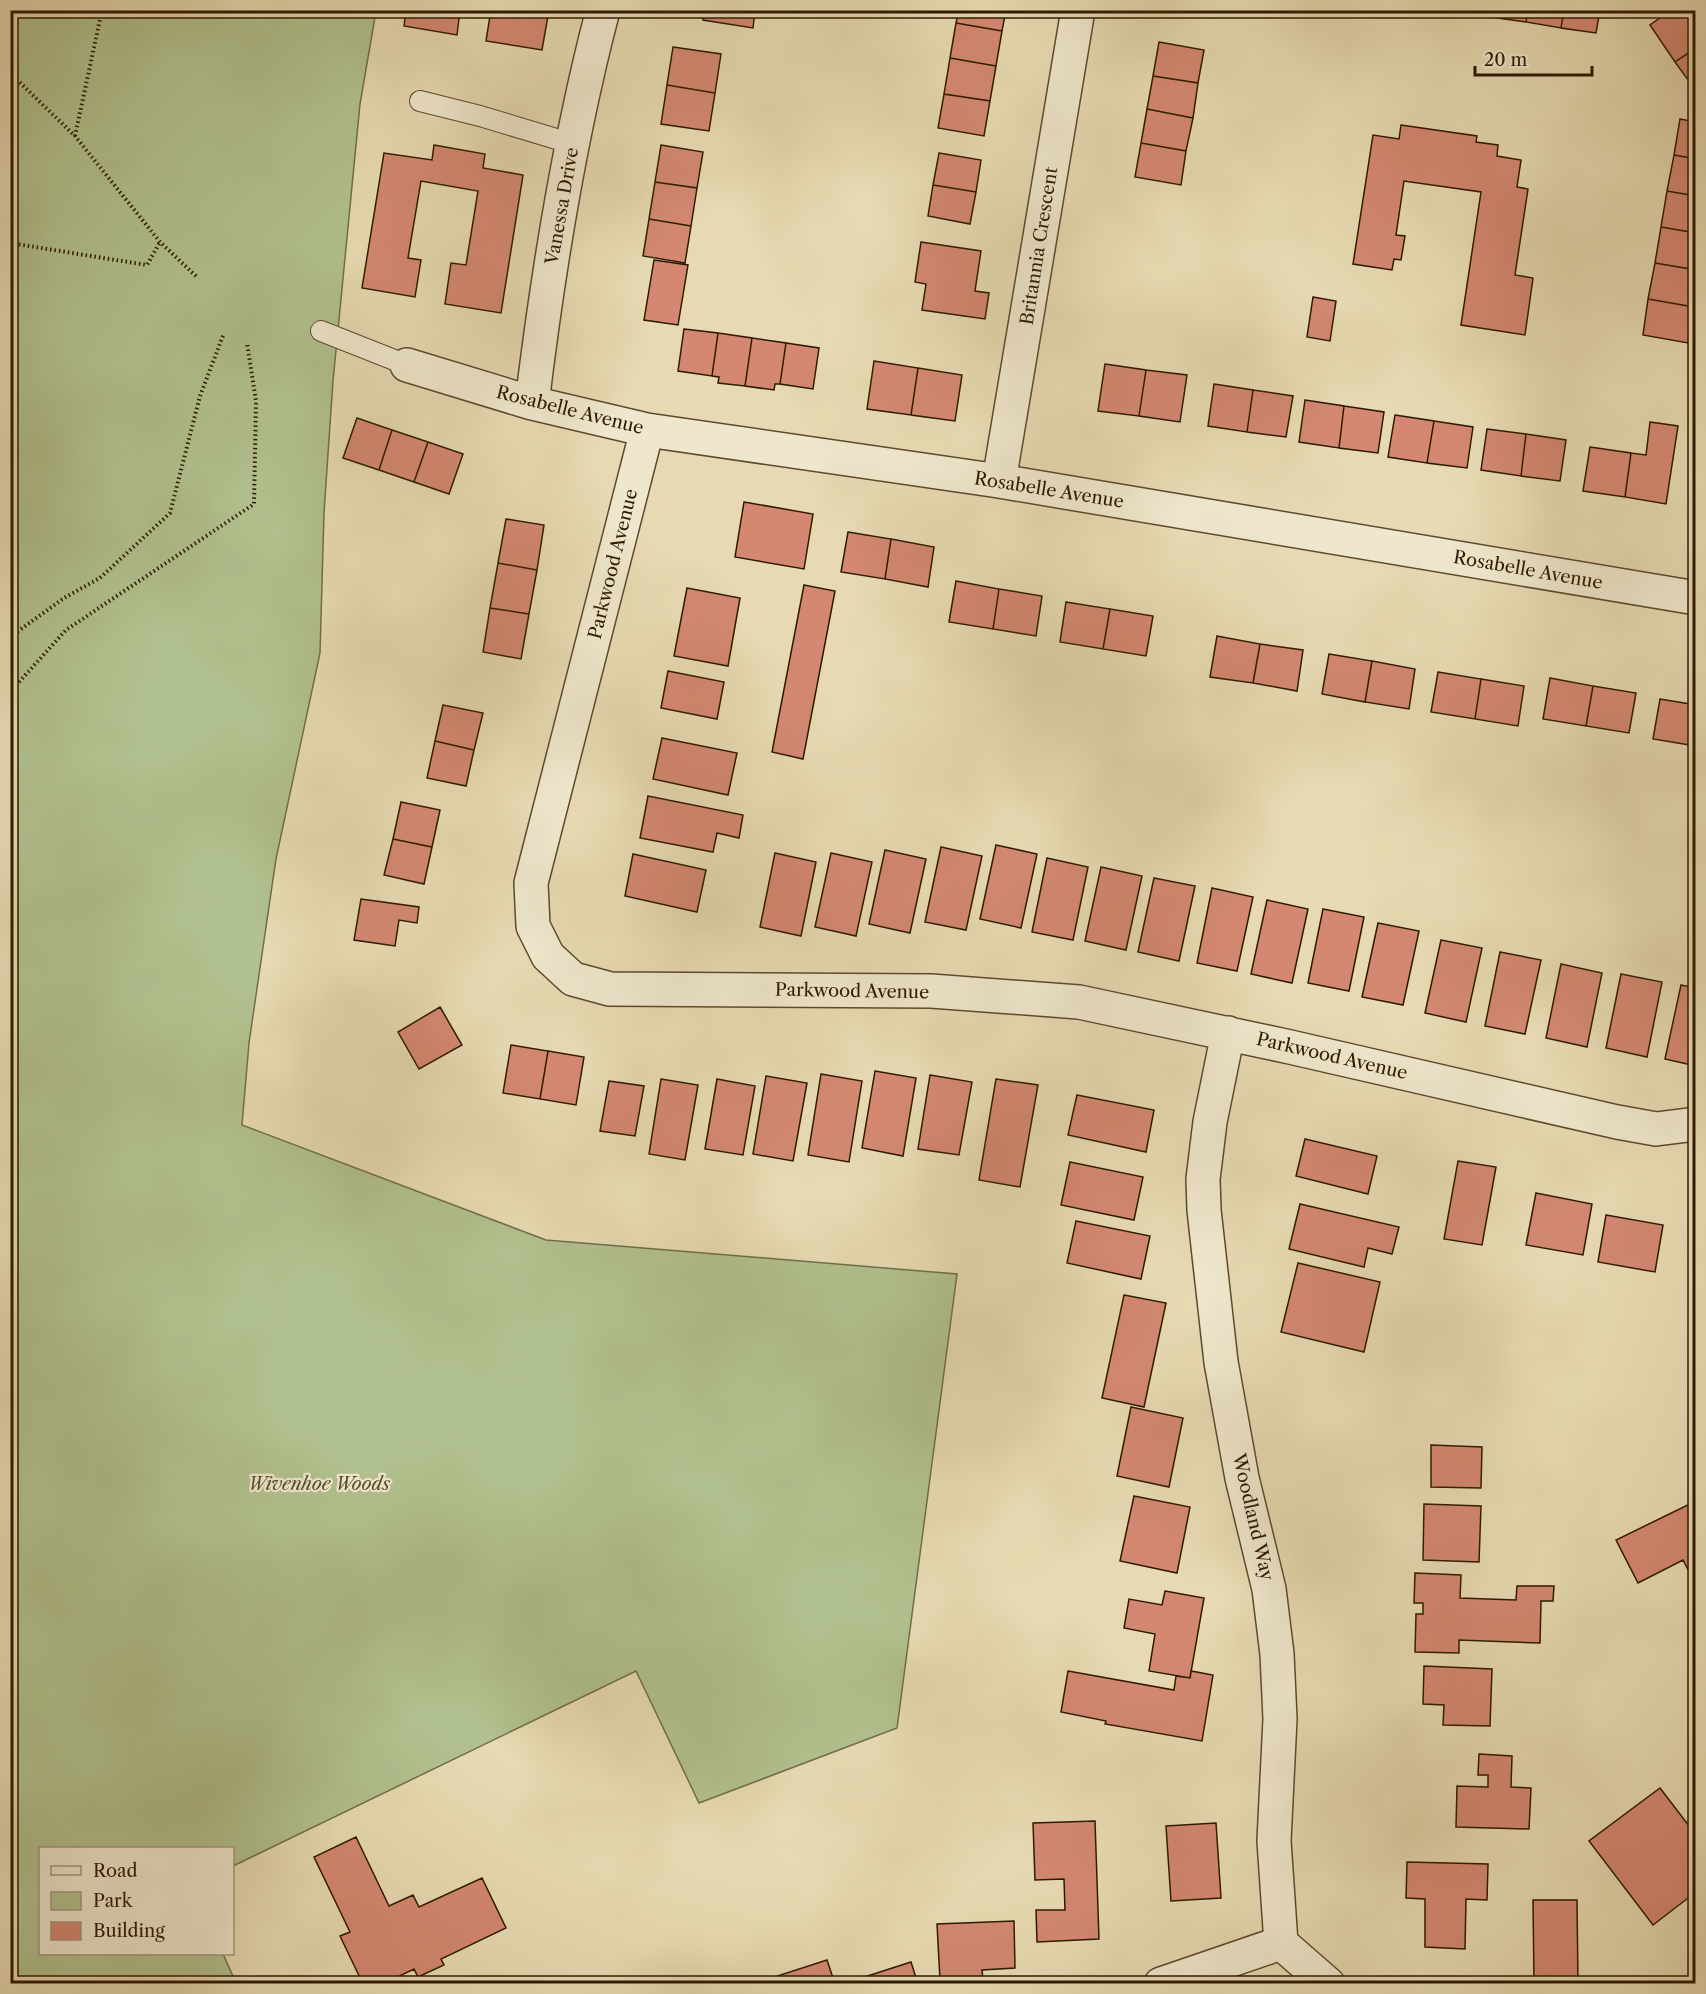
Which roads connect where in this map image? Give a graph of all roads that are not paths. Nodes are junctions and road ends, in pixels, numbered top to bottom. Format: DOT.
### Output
graph roads {
  1 [pos="603,10"];
  2 [pos="1077,10"];
  3 [pos="420,101"];
  4 [pos="573,144"];
  5 [pos="321,331"];
  6 [pos="407,365"];
  7 [pos="532,403"];
  8 [pos="647,430"];
  9 [pos="999,481"];
  10 [pos="1695,598"];
  11 [pos="1228,1033"];
  12 [pos="1695,1124"];
  13 [pos="1281,1943"];
  14 [pos="1161,1983"];
  15 [pos="1328,1983"];
  1 -- 4 [label="street, Vanessa Drive"];
  2 -- 9 [label="street, Britannia Crescent"];
  3 -- 4 [label="lane"];
  4 -- 7 [label="street, Vanessa Drive"];
  5 -- 6 [label="lane"];
  6 -- 7 [label="street, Rosabelle Avenue"];
  7 -- 8 [label="street, Rosabelle Avenue"];
  8 -- 9 [label="street, Rosabelle Avenue"];
  8 -- 11 [label="street, Parkwood Avenue"];
  9 -- 10 [label="street, Rosabelle Avenue"];
  11 -- 12 [label="street, Parkwood Avenue"];
  11 -- 13 [label="street, Woodland Way"];
  13 -- 14 [label="street"];
  13 -- 15 [label="street"];
}
